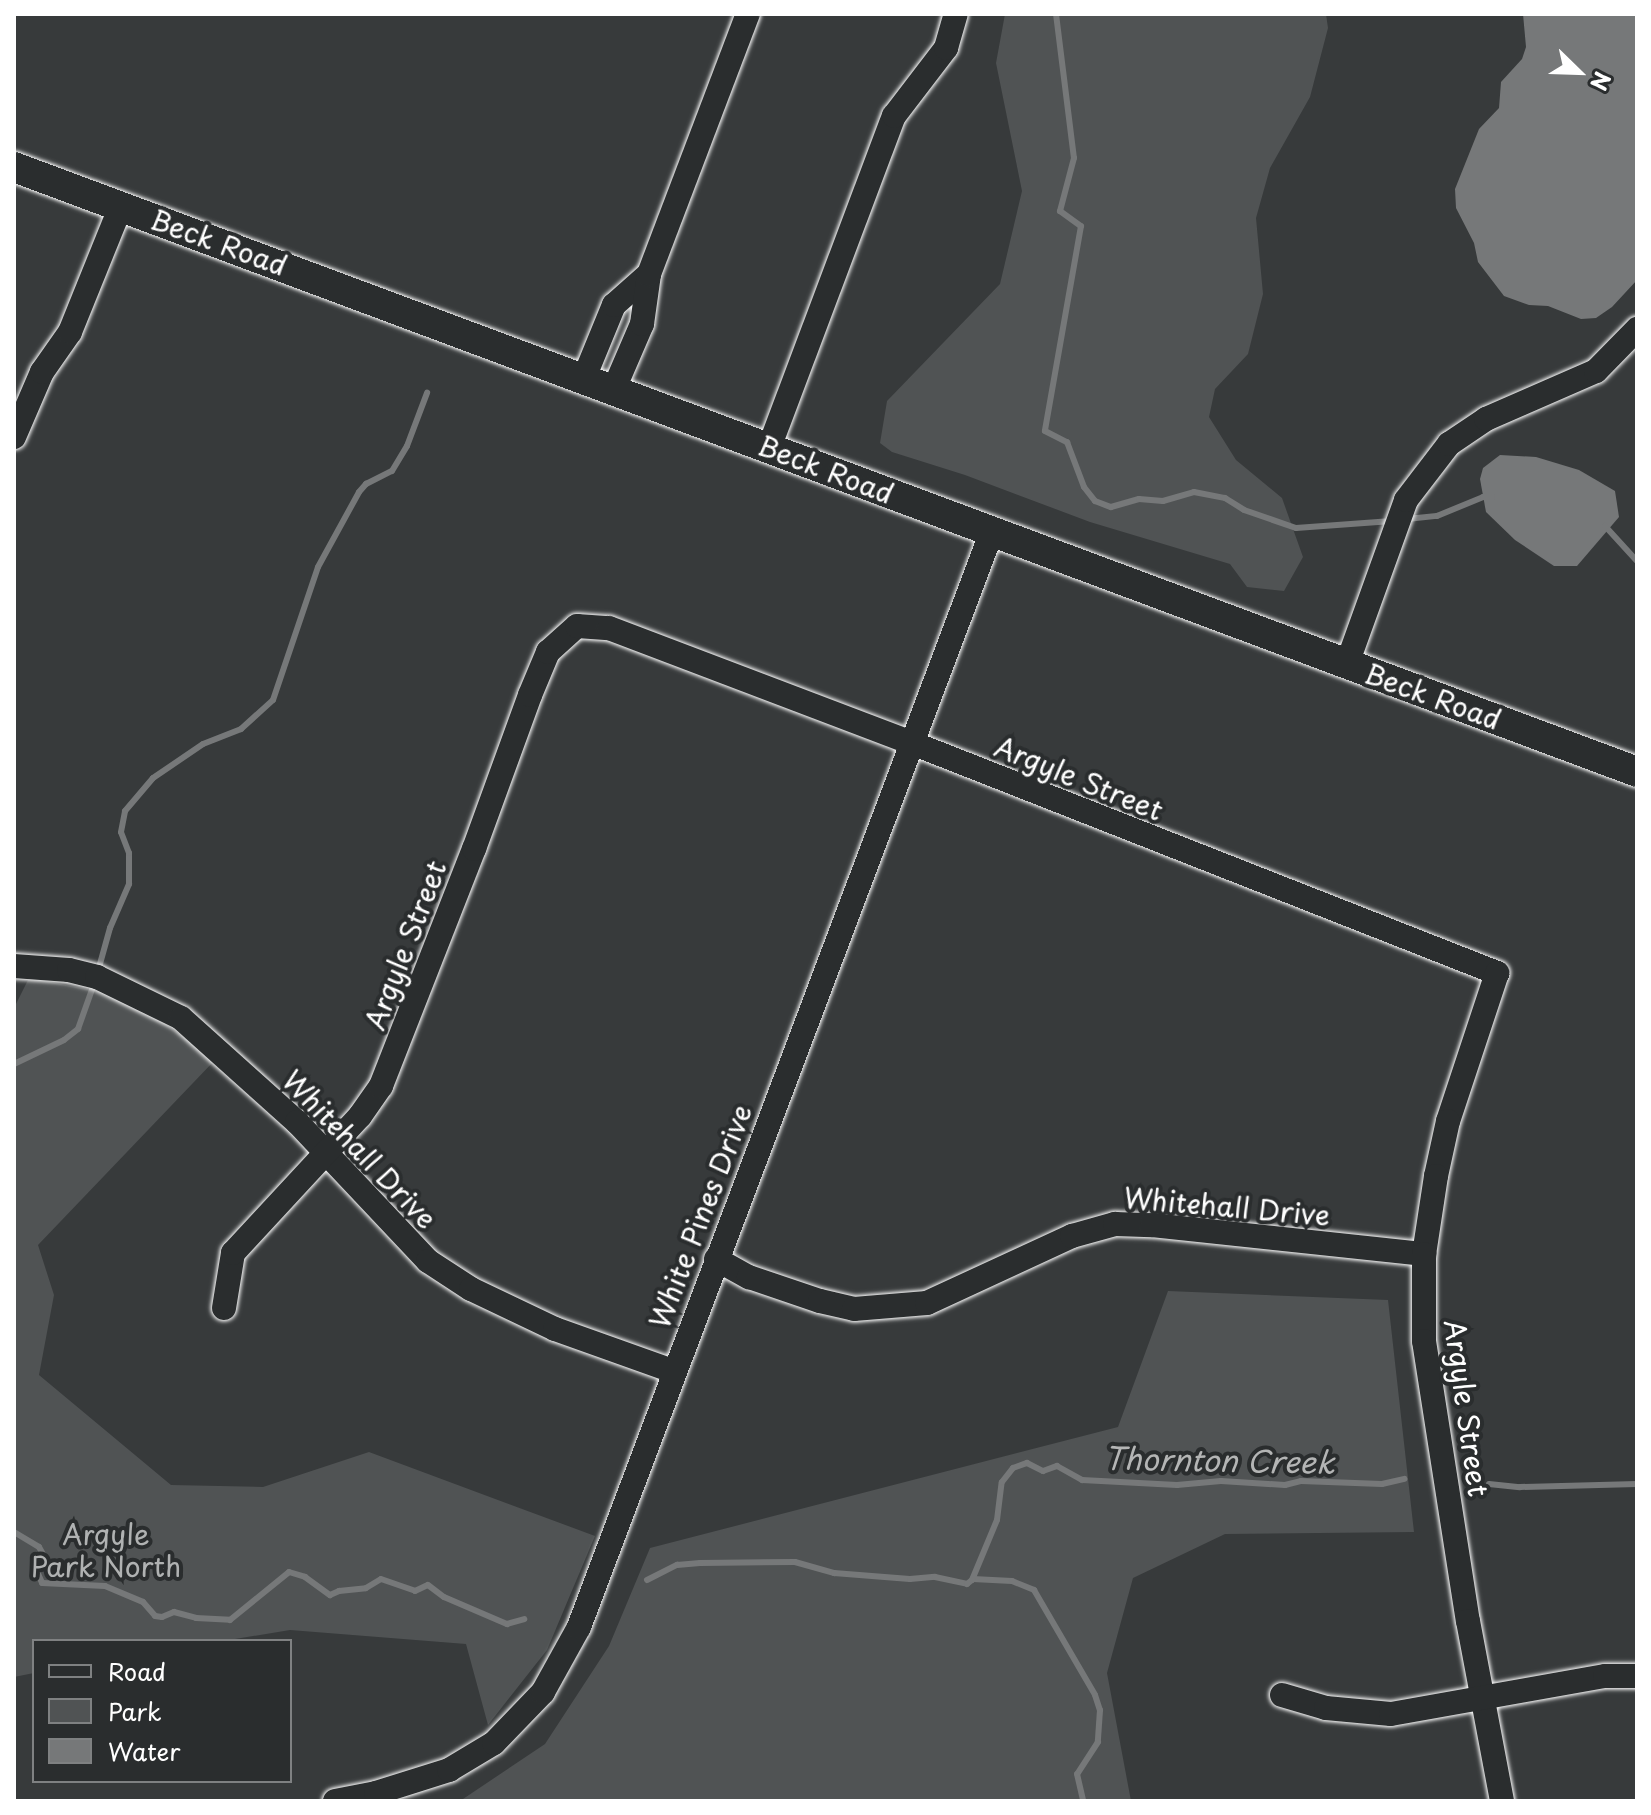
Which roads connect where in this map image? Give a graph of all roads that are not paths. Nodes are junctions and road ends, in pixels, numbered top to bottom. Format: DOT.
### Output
graph roads {
  1 [pos="748,14"];
  2 [pos="956,14"];
  3 [pos="14,167"];
  4 [pos="121,206"];
  5 [pos="649,274"];
  6 [pos="1637,329"];
  7 [pos="584,378"];
  8 [pos="614,389"];
  9 [pos="16,427"];
  10 [pos="769,448"];
  11 [pos="992,531"];
  12 [pos="1347,664"];
  13 [pos="912,743"];
  14 [pos="1637,772"];
  15 [pos="14,966"];
  16 [pos="325,1151"];
  17 [pos="1424,1254"];
  18 [pos="716,1259"];
  19 [pos="224,1308"];
  20 [pos="673,1371"];
  21 [pos="1637,1676"];
  22 [pos="1282,1695"];
  23 [pos="1483,1695"];
  24 [pos="335,1801"];
  25 [pos="1502,1801"];
  1 -- 5 [label="street"];
  2 -- 10 [label="street"];
  3 -- 4 [label="main road, Beck Road"];
  4 -- 7 [label="main road, Beck Road"];
  4 -- 9 [label="street"];
  5 -- 7 [label="street"];
  5 -- 8 [label="street"];
  6 -- 12 [label="street"];
  7 -- 8 [label="main road, Beck Road"];
  8 -- 10 [label="main road, Beck Road"];
  10 -- 11 [label="main road, Beck Road"];
  11 -- 12 [label="main road, Beck Road"];
  11 -- 13 [label="street, White Pines Drive"];
  12 -- 14 [label="main road, Beck Road"];
  13 -- 16 [label="street, Argyle Street"];
  13 -- 17 [label="street, Argyle Street"];
  13 -- 18 [label="street, White Pines Drive"];
  15 -- 16 [label="street, Whitehall Drive"];
  16 -- 19 [label="street, Argyle Street"];
  16 -- 20 [label="street, Whitehall Drive"];
  17 -- 18 [label="street, Whitehall Drive"];
  17 -- 23 [label="street, Argyle Street"];
  18 -- 20 [label="street, White Pines Drive"];
  20 -- 24 [label="street, White Pines Drive"];
  21 -- 23 [label="street"];
  22 -- 23 [label="street"];
  23 -- 25 [label="street, Argyle Street"];
}
